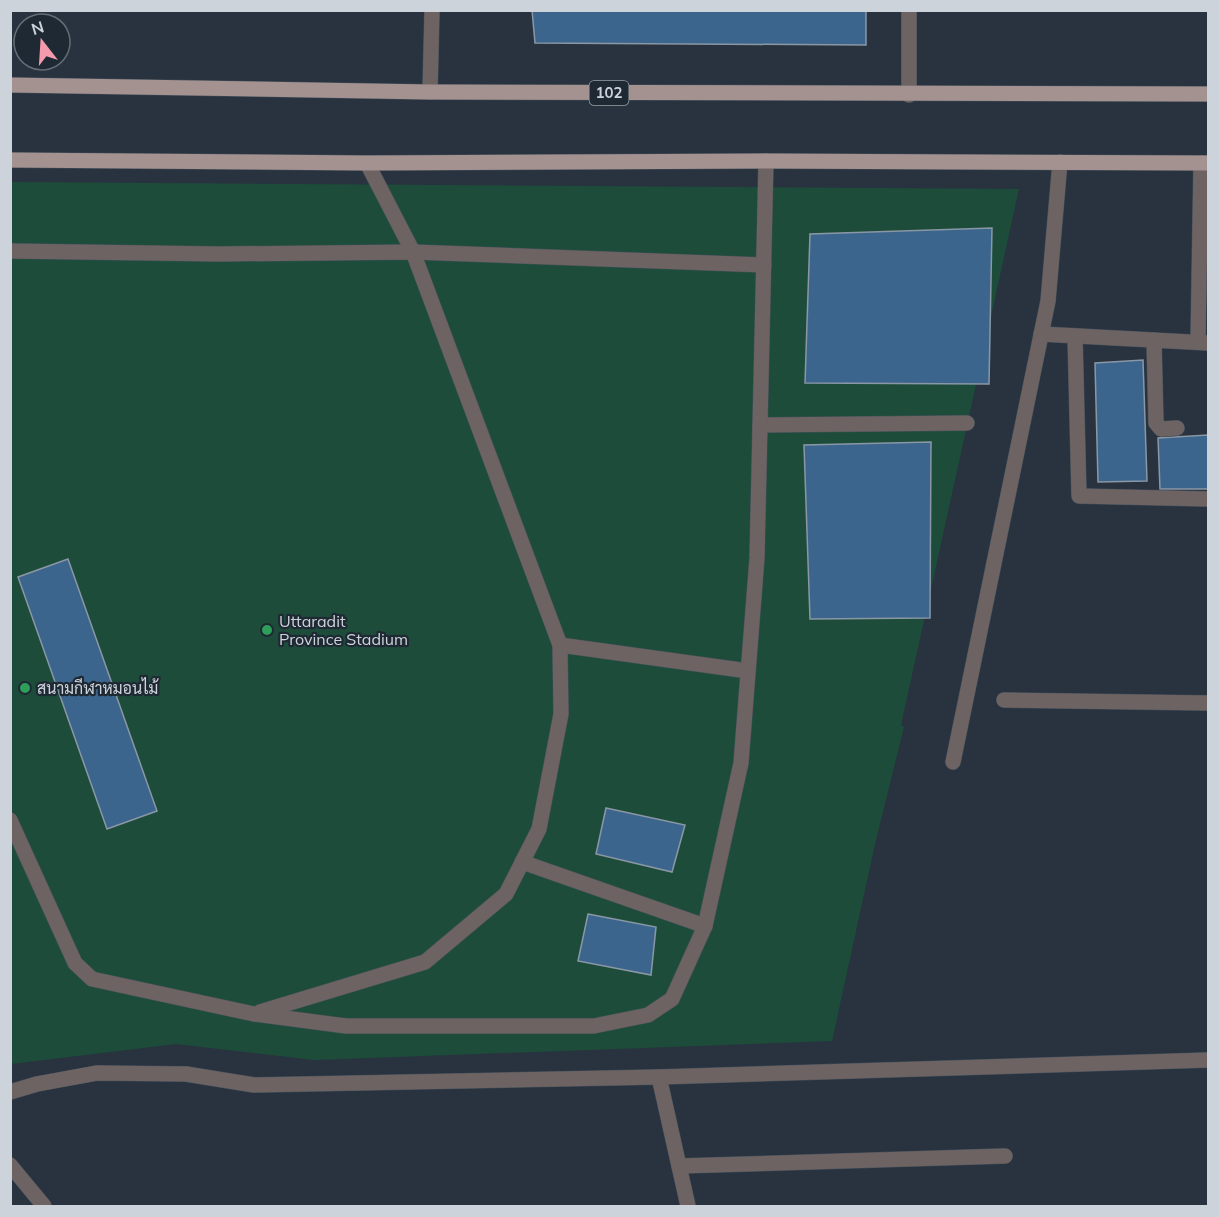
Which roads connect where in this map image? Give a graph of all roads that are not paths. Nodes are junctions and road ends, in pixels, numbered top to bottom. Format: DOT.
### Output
graph roads {
  1 [pos="432,10"];
  2 [pos="909,10"];
  3 [pos="10,85"];
  4 [pos="430,92"];
  5 [pos="1209,94"];
  6 [pos="909,95"];
  7 [pos="10,160"];
  8 [pos="766,161"];
  9 [pos="1060,162"];
  10 [pos="367,163"];
  11 [pos="1205,163"];
  12 [pos="10,251"];
  13 [pos="413,252"];
  14 [pos="764,265"];
  15 [pos="1041,334"];
  16 [pos="1075,336"];
  17 [pos="1154,340"];
  18 [pos="1203,342"];
  19 [pos="968,423"];
  20 [pos="760,425"];
  21 [pos="1177,428"];
  22 [pos="1209,499"];
  23 [pos="560,645"];
  24 [pos="748,671"];
  25 [pos="1004,700"];
  26 [pos="1209,703"];
  27 [pos="953,762"];
  28 [pos="10,820"];
  29 [pos="522,862"];
  30 [pos="705,926"];
  31 [pos="254,1014"];
  32 [pos="1209,1060"];
  33 [pos="659,1077"];
  34 [pos="10,1092"];
  35 [pos="1005,1156"];
  36 [pos="10,1165"];
  37 [pos="679,1166"];
  38 [pos="44,1206"];
  39 [pos="688,1206"];
  1 -- 4 [label="street"];
  2 -- 6 [label="street"];
  3 -- 4 [label="main road, 102"];
  4 -- 6 [label="main road, 102"];
  5 -- 6 [label="main road, 102"];
  7 -- 10 [label="main road"];
  8 -- 9 [label="main road"];
  8 -- 10 [label="main road"];
  8 -- 14 [label="street"];
  9 -- 11 [label="main road"];
  9 -- 15 [label="street"];
  10 -- 13 [label="street"];
  11 -- 18 [label="street"];
  12 -- 13 [label="street"];
  13 -- 14 [label="street"];
  13 -- 23 [label="street"];
  14 -- 20 [label="street"];
  15 -- 16 [label="street"];
  15 -- 27 [label="street"];
  16 -- 17 [label="street"];
  16 -- 22 [label="street"];
  17 -- 18 [label="street"];
  17 -- 21 [label="street"];
  19 -- 20 [label="street"];
  20 -- 24 [label="street"];
  23 -- 24 [label="street"];
  23 -- 29 [label="street"];
  24 -- 30 [label="street"];
  25 -- 26 [label="street"];
  28 -- 31 [label="street"];
  29 -- 30 [label="street"];
  29 -- 31 [label="street"];
  30 -- 31 [label="street"];
  32 -- 33 [label="street"];
  33 -- 34 [label="street"];
  33 -- 37 [label="street"];
  35 -- 37 [label="street"];
  36 -- 38 [label="street"];
  37 -- 39 [label="street"];
}
